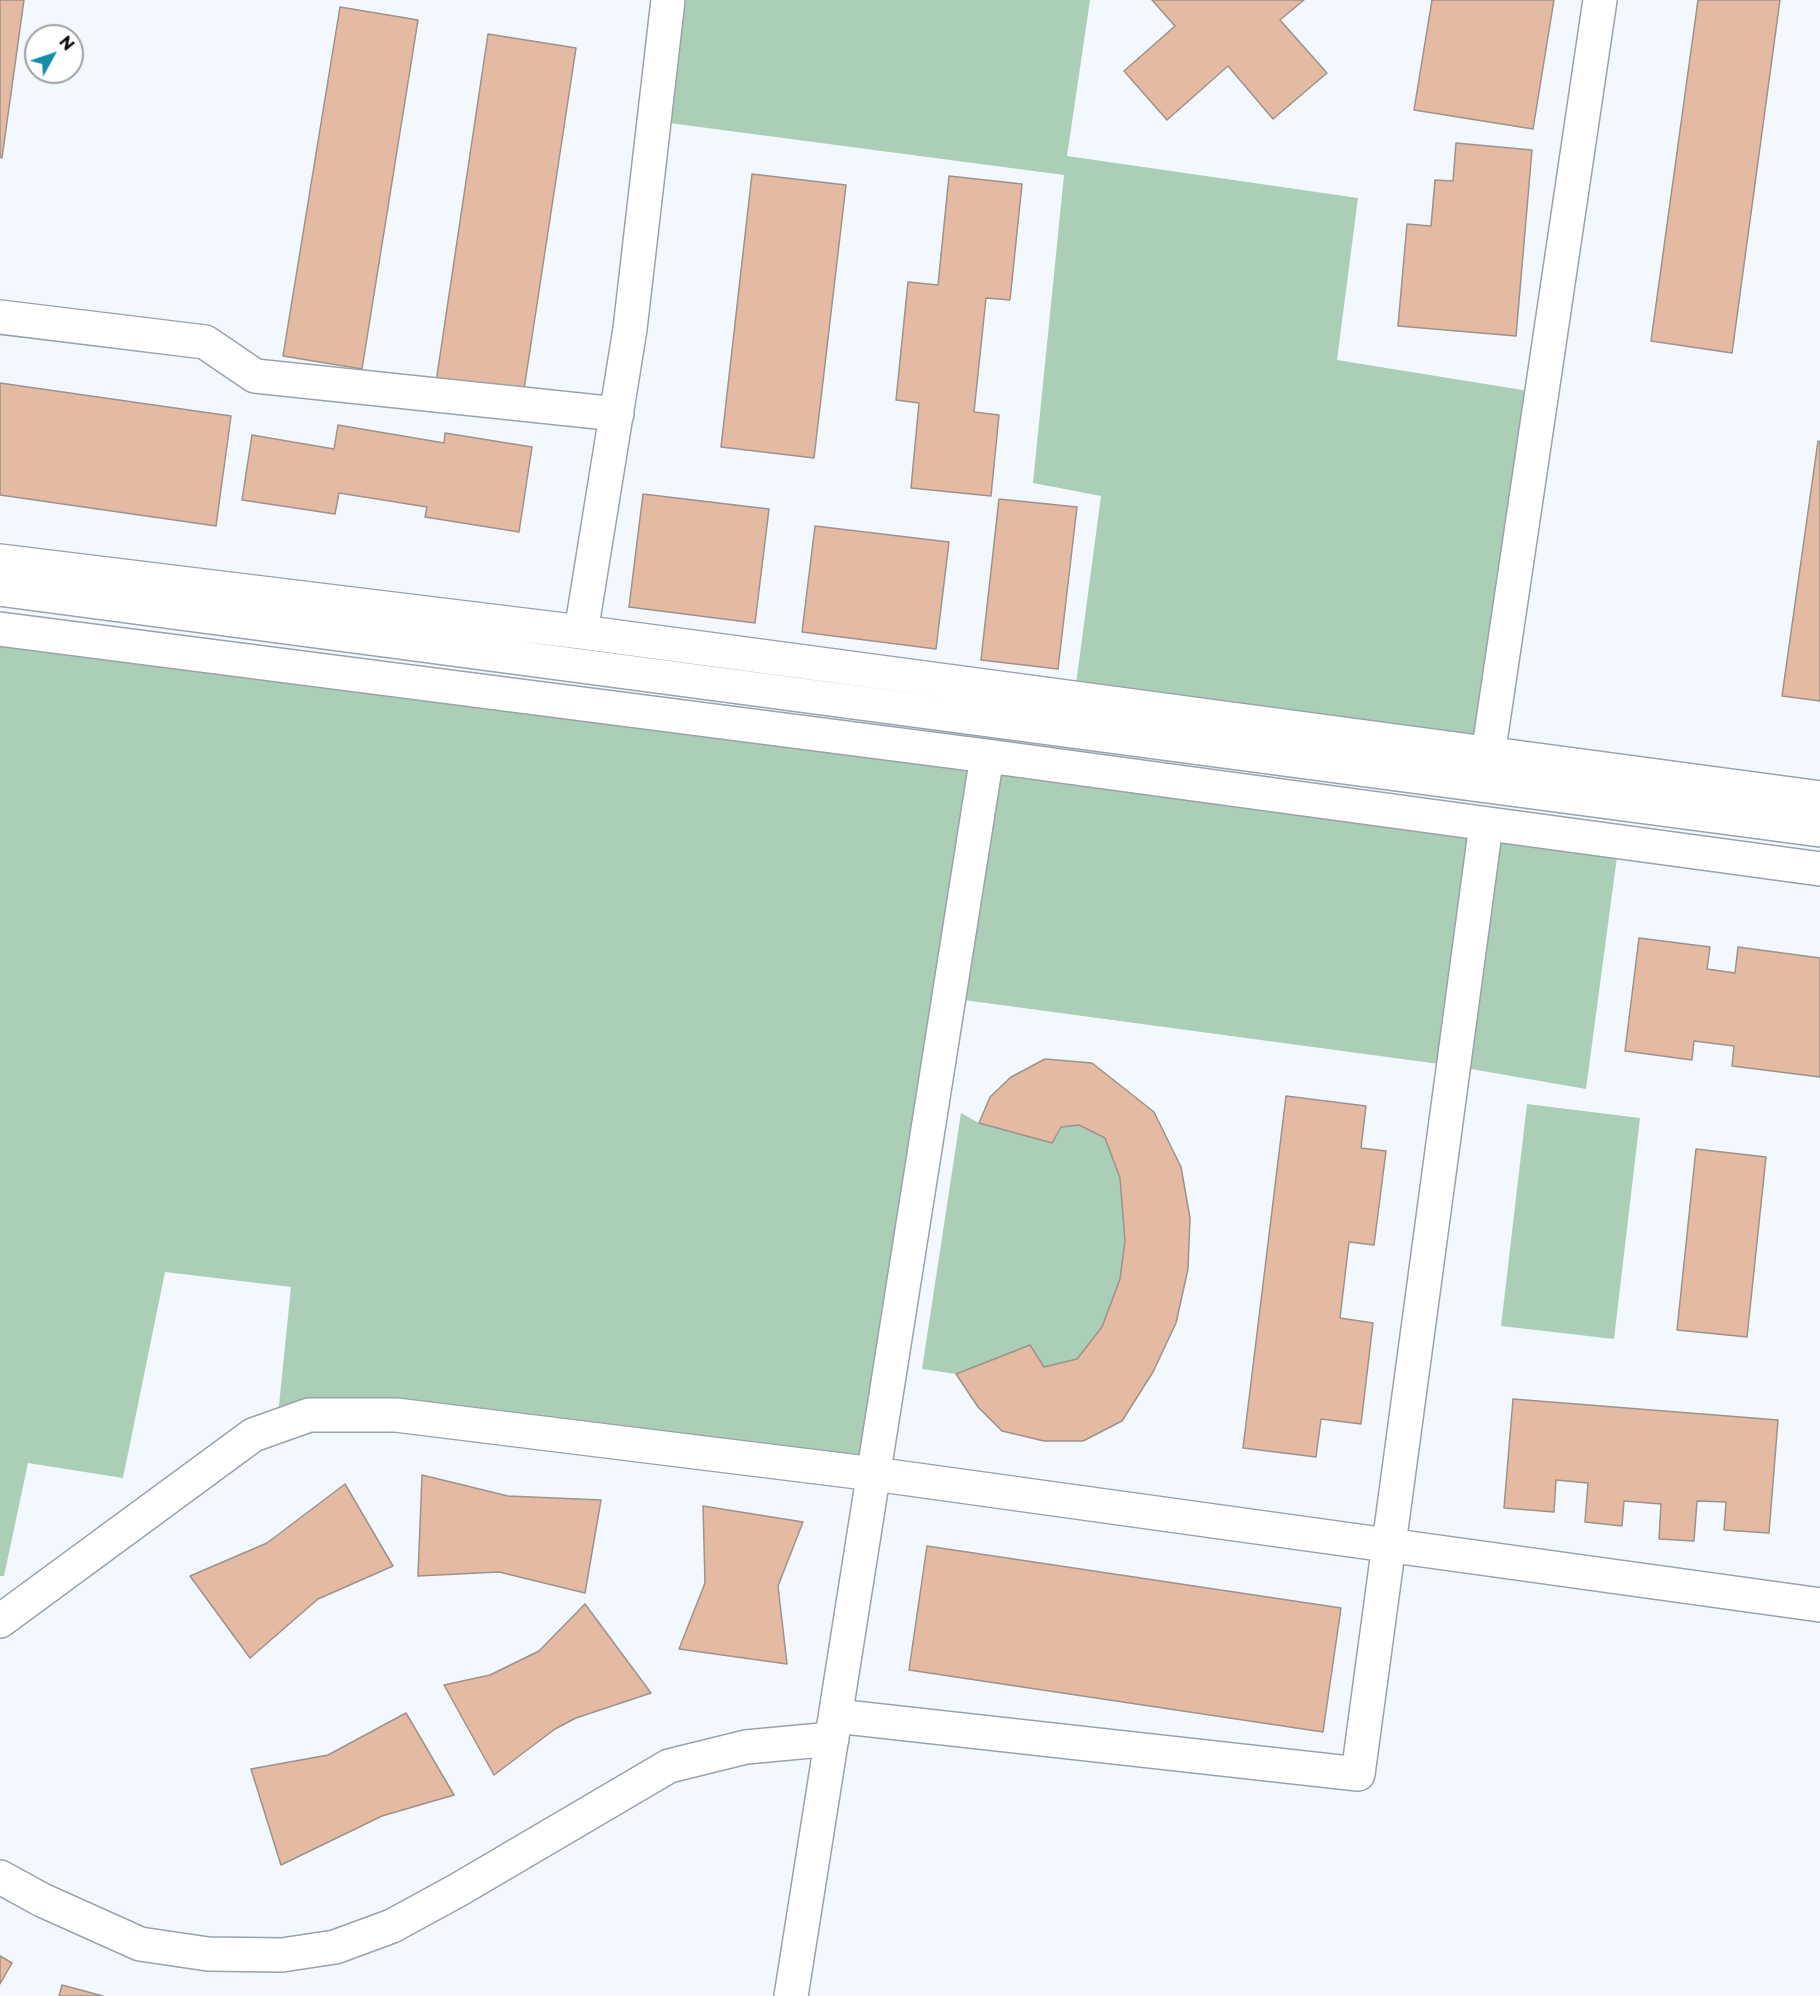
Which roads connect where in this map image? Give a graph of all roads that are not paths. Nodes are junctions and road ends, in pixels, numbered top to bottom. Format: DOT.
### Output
graph roads {
  1 [pos="668,0"];
  2 [pos="1600,0"];
  3 [pos="0,317"];
  4 [pos="617,414"];
  5 [pos="0,561"];
  6 [pos="0,589"];
  7 [pos="0,629"];
  8 [pos="581,632"];
  9 [pos="987,756"];
  10 [pos="1488,756"];
  11 [pos="1820,798"];
  12 [pos="1486,825"];
  13 [pos="1820,830"];
  14 [pos="1820,869"];
  15 [pos="874,1474"];
  16 [pos="1389,1546"];
  17 [pos="1820,1605"];
  18 [pos="0,1621"];
  19 [pos="834,1727"];
  20 [pos="0,1877"];
  21 [pos="791,1996"];
  1 -- 4 [label="street"];
  2 -- 10 [label="street"];
  3 -- 4 [label="street"];
  4 -- 8 [label="street"];
  5 -- 8 [label="street"];
  6 -- 13 [label="street"];
  7 -- 9 [label="street"];
  8 -- 10 [label="street"];
  9 -- 12 [label="street"];
  9 -- 15 [label="street"];
  10 -- 11 [label="street"];
  12 -- 14 [label="street"];
  12 -- 16 [label="street"];
  15 -- 16 [label="street"];
  15 -- 18 [label="street"];
  15 -- 19 [label="street"];
  16 -- 17 [label="street"];
  16 -- 19 [label="street"];
  19 -- 20 [label="street"];
  19 -- 21 [label="street"];
}
